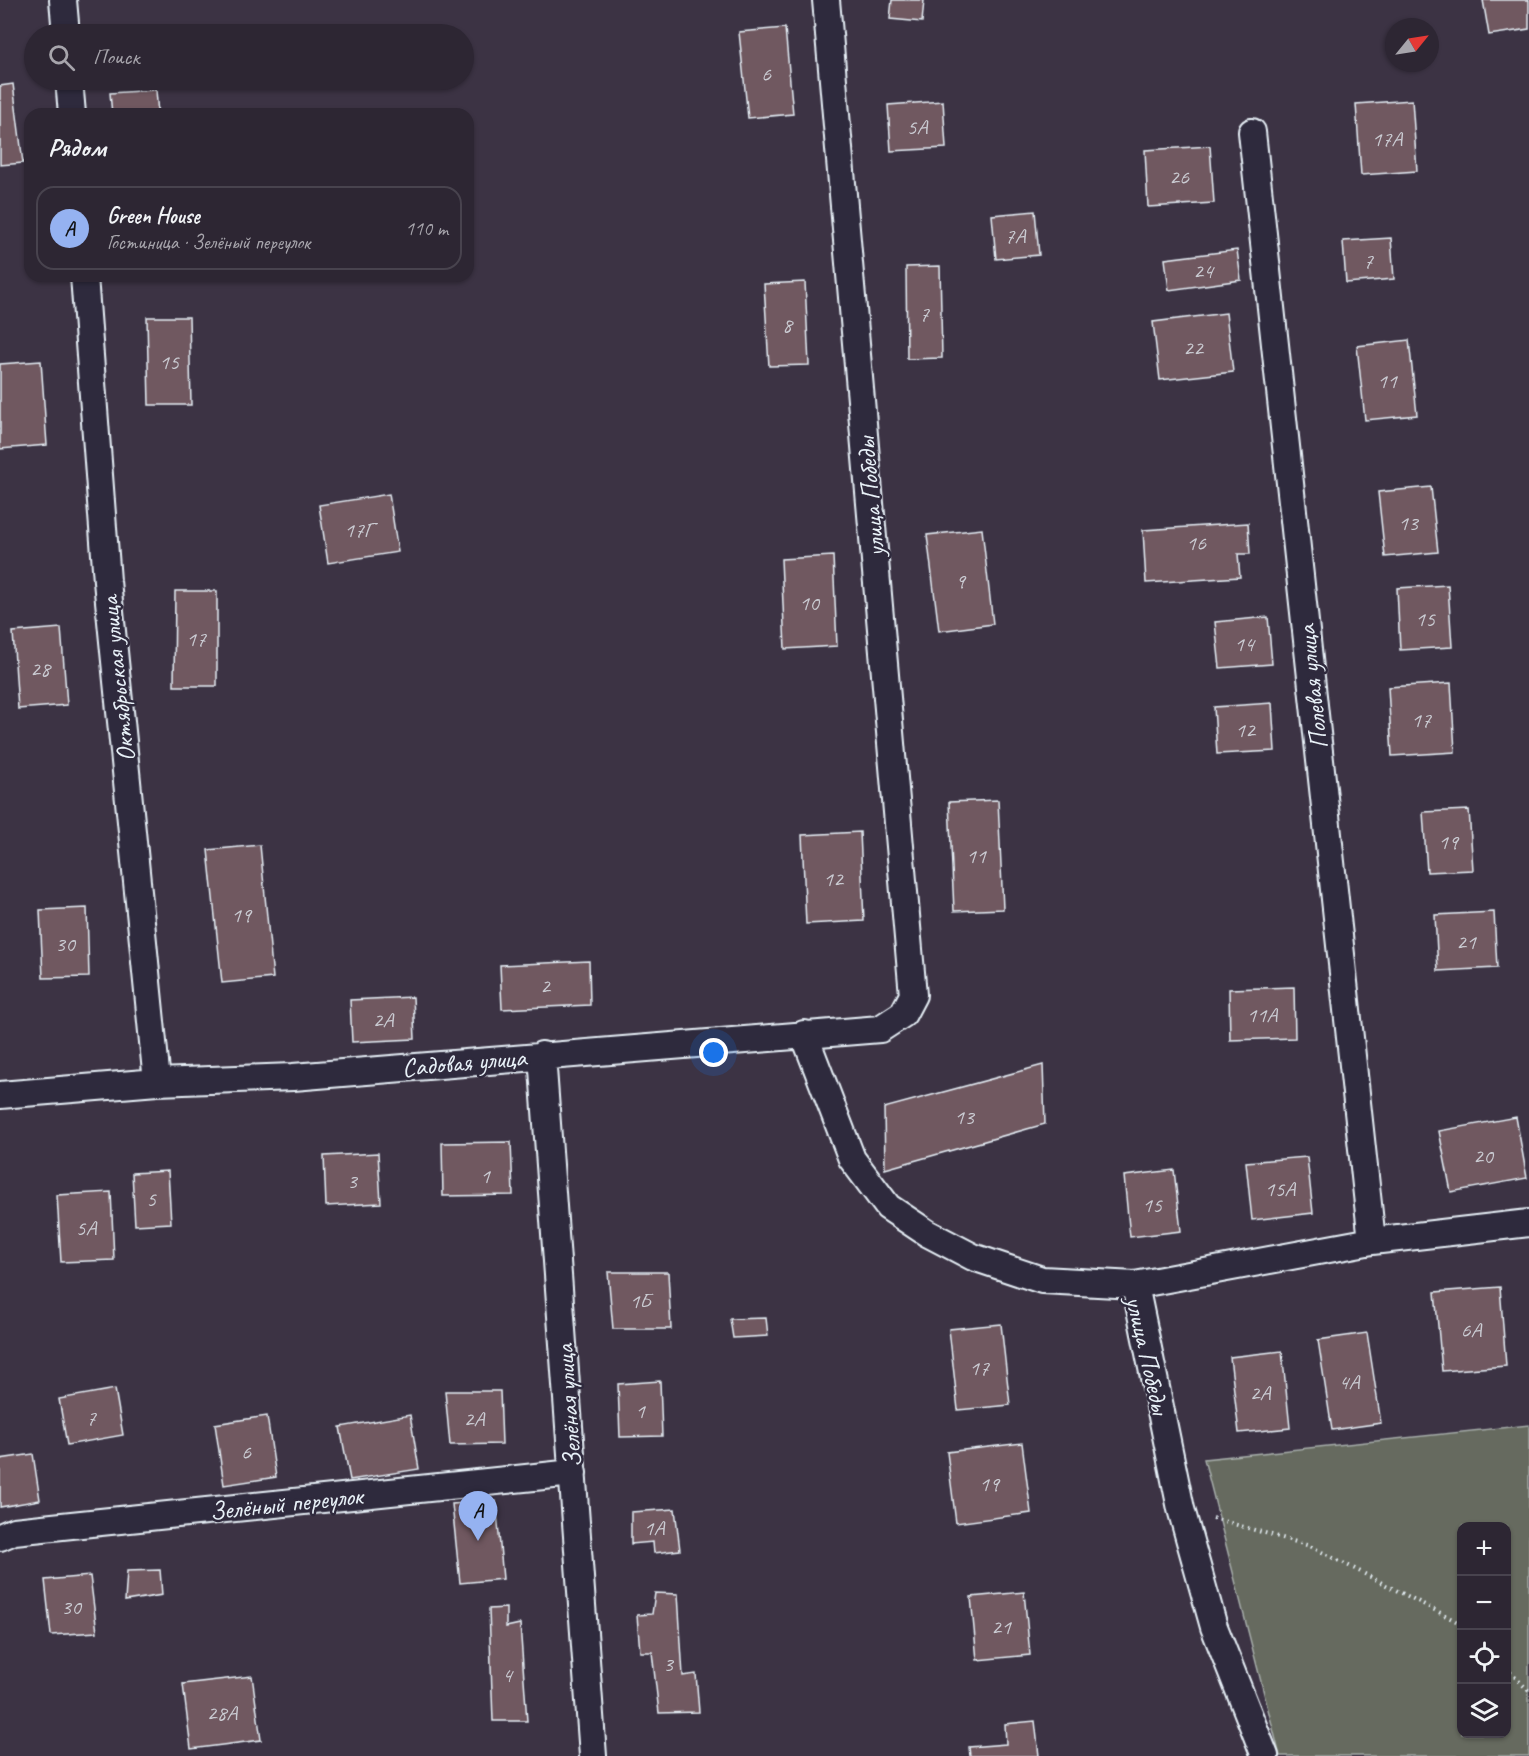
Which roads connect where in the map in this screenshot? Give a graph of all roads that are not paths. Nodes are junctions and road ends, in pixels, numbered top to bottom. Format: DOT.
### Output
graph roads {
  1 [pos="63,0"];
  2 [pos="826,0"];
  3 [pos="65,24"];
  4 [pos="70,90"];
  5 [pos="71,108"];
  6 [pos="1252,132"];
  7 [pos="84,282"];
  8 [pos="913,995"];
  9 [pos="804,1034"];
  10 [pos="542,1055"];
  11 [pos="157,1082"];
  12 [pos="0,1095"];
  13 [pos="1529,1223"];
  14 [pos="1372,1241"];
  15 [pos="1135,1285"];
  16 [pos="573,1473"];
  17 [pos="0,1537"];
  18 [pos="593,1756"];
  19 [pos="1265,1756"];
  1 -- 3 [label="street"];
  2 -- 8 [label="street, улица Победы"];
  4 -- 5 [label="street"];
  6 -- 14 [label="street, Полевая улица"];
  7 -- 11 [label="street, Октябрьская улица"];
  8 -- 9 [label="street, Садовая улица"];
  9 -- 10 [label="street, Садовая улица"];
  9 -- 15 [label="street, улица Победы"];
  10 -- 11 [label="street, Садовая улица"];
  10 -- 16 [label="street, Зелёная улица"];
  11 -- 12 [label="street, Садовая улица"];
  13 -- 14 [label="street"];
  14 -- 15 [label="street"];
  15 -- 19 [label="street, улица Победы"];
  16 -- 17 [label="street, Зелёный переулок"];
  16 -- 18 [label="street, Зелёная улица"];
}
